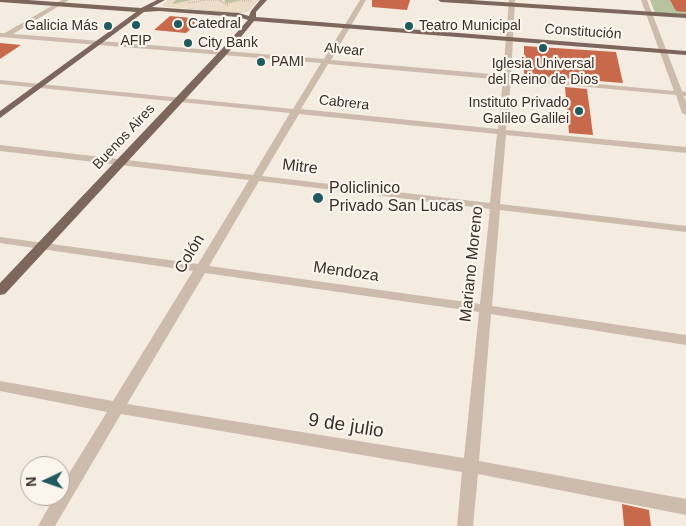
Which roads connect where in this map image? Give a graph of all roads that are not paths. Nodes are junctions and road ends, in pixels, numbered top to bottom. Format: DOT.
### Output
graph roads {
  1 [pos="0,0"];
  2 [pos="66,0"];
  3 [pos="162,0"];
  4 [pos="264,0"];
  5 [pos="363,0"];
  6 [pos="441,0"];
  7 [pos="644,0"];
  8 [pos="512,2"];
  9 [pos="57,5"];
  10 [pos="142,10"];
  11 [pos="650,14"];
  12 [pos="686,16"];
  13 [pos="252,19"];
  14 [pos="348,27"];
  15 [pos="2,37"];
  16 [pos="510,39"];
  17 [pos="98,43"];
  18 [pos="662,51"];
  19 [pos="224,52"];
  20 [pos="686,53"];
  21 [pos="327,61"];
  22 [pos="507,78"];
  23 [pos="0,82"];
  24 [pos="38,86"];
  25 [pos="682,94"];
  26 [pos="179,100"];
  27 [pos="296,112"];
  28 [pos="686,113"];
  29 [pos="0,115"];
  30 [pos="502,133"];
  31 [pos="0,148"];
  32 [pos="686,150"];
  33 [pos="121,162"];
  34 [pos="257,177"];
  35 [pos="495,206"];
  36 [pos="686,229"];
  37 [pos="0,240"];
  38 [pos="43,246"];
  39 [pos="202,268"];
  40 [pos="0,291"];
  41 [pos="485,308"];
  42 [pos="686,340"];
  43 [pos="0,386"];
  44 [pos="118,408"];
  45 [pos="470,466"];
  46 [pos="686,507"];
  47 [pos="46,526"];
  48 [pos="465,526"];
  1 -- 9 [label="main road, Constitución"];
  2 -- 9 [label="street"];
  3 -- 10 [label="main road"];
  4 -- 13 [label="main road, Buenos Aires"];
  5 -- 14 [label="street, Colón"];
  6 -- 8 [label="main road"];
  7 -- 11 [label="street"];
  8 -- 11 [label="main road"];
  8 -- 16 [label="street, Mariano Moreno"];
  9 -- 10 [label="main road, Constitución"];
  9 -- 15 [label="street"];
  10 -- 13 [label="main road, Constitución"];
  10 -- 17 [label="main road"];
  11 -- 12 [label="main road"];
  11 -- 18 [label="street"];
  13 -- 14 [label="main road, Constitución"];
  13 -- 19 [label="main road, Buenos Aires"];
  14 -- 16 [label="main road, Constitución"];
  14 -- 21 [label="street, Colón"];
  15 -- 17 [label="street, Alvear"];
  16 -- 18 [label="main road, Constitución"];
  16 -- 22 [label="street, Mariano Moreno"];
  17 -- 19 [label="street, Alvear"];
  17 -- 24 [label="main road"];
  18 -- 20 [label="main road, Constitución"];
  18 -- 25 [label="street"];
  19 -- 21 [label="street, Alvear"];
  19 -- 26 [label="main road, Buenos Aires"];
  21 -- 22 [label="street, Alvear"];
  21 -- 27 [label="street, Colón"];
  22 -- 25 [label="street, Alvear"];
  22 -- 30 [label="street, Mariano Moreno"];
  23 -- 24 [label="street, Cabrera"];
  24 -- 26 [label="street, Cabrera"];
  24 -- 29 [label="main road"];
  25 -- 28 [label="street"];
  26 -- 27 [label="street, Cabrera"];
  26 -- 33 [label="main road, Buenos Aires"];
  27 -- 30 [label="street, Cabrera"];
  27 -- 34 [label="street, Colón"];
  30 -- 32 [label="street, Cabrera"];
  30 -- 35 [label="street, Mariano Moreno"];
  31 -- 33 [label="street, Mitre"];
  33 -- 34 [label="street, Mitre"];
  33 -- 38 [label="main road, Buenos Aires"];
  34 -- 35 [label="street, Mitre"];
  34 -- 39 [label="street, Colón"];
  35 -- 36 [label="street, Mitre"];
  35 -- 41 [label="street, Mariano Moreno"];
  37 -- 38 [label="street, Mendoza"];
  38 -- 39 [label="street, Mendoza"];
  38 -- 40 [label="main road, Buenos Aires"];
  39 -- 41 [label="street, Mendoza"];
  39 -- 44 [label="street, Colón"];
  41 -- 42 [label="street, Mendoza"];
  41 -- 45 [label="street, Mariano Moreno"];
  43 -- 44 [label="street, 9 de julio"];
  44 -- 45 [label="street, 9 de julio"];
  44 -- 47 [label="street, Colón"];
  45 -- 46 [label="street, 9 de julio"];
  45 -- 48 [label="street, Mariano Moreno"];
}
